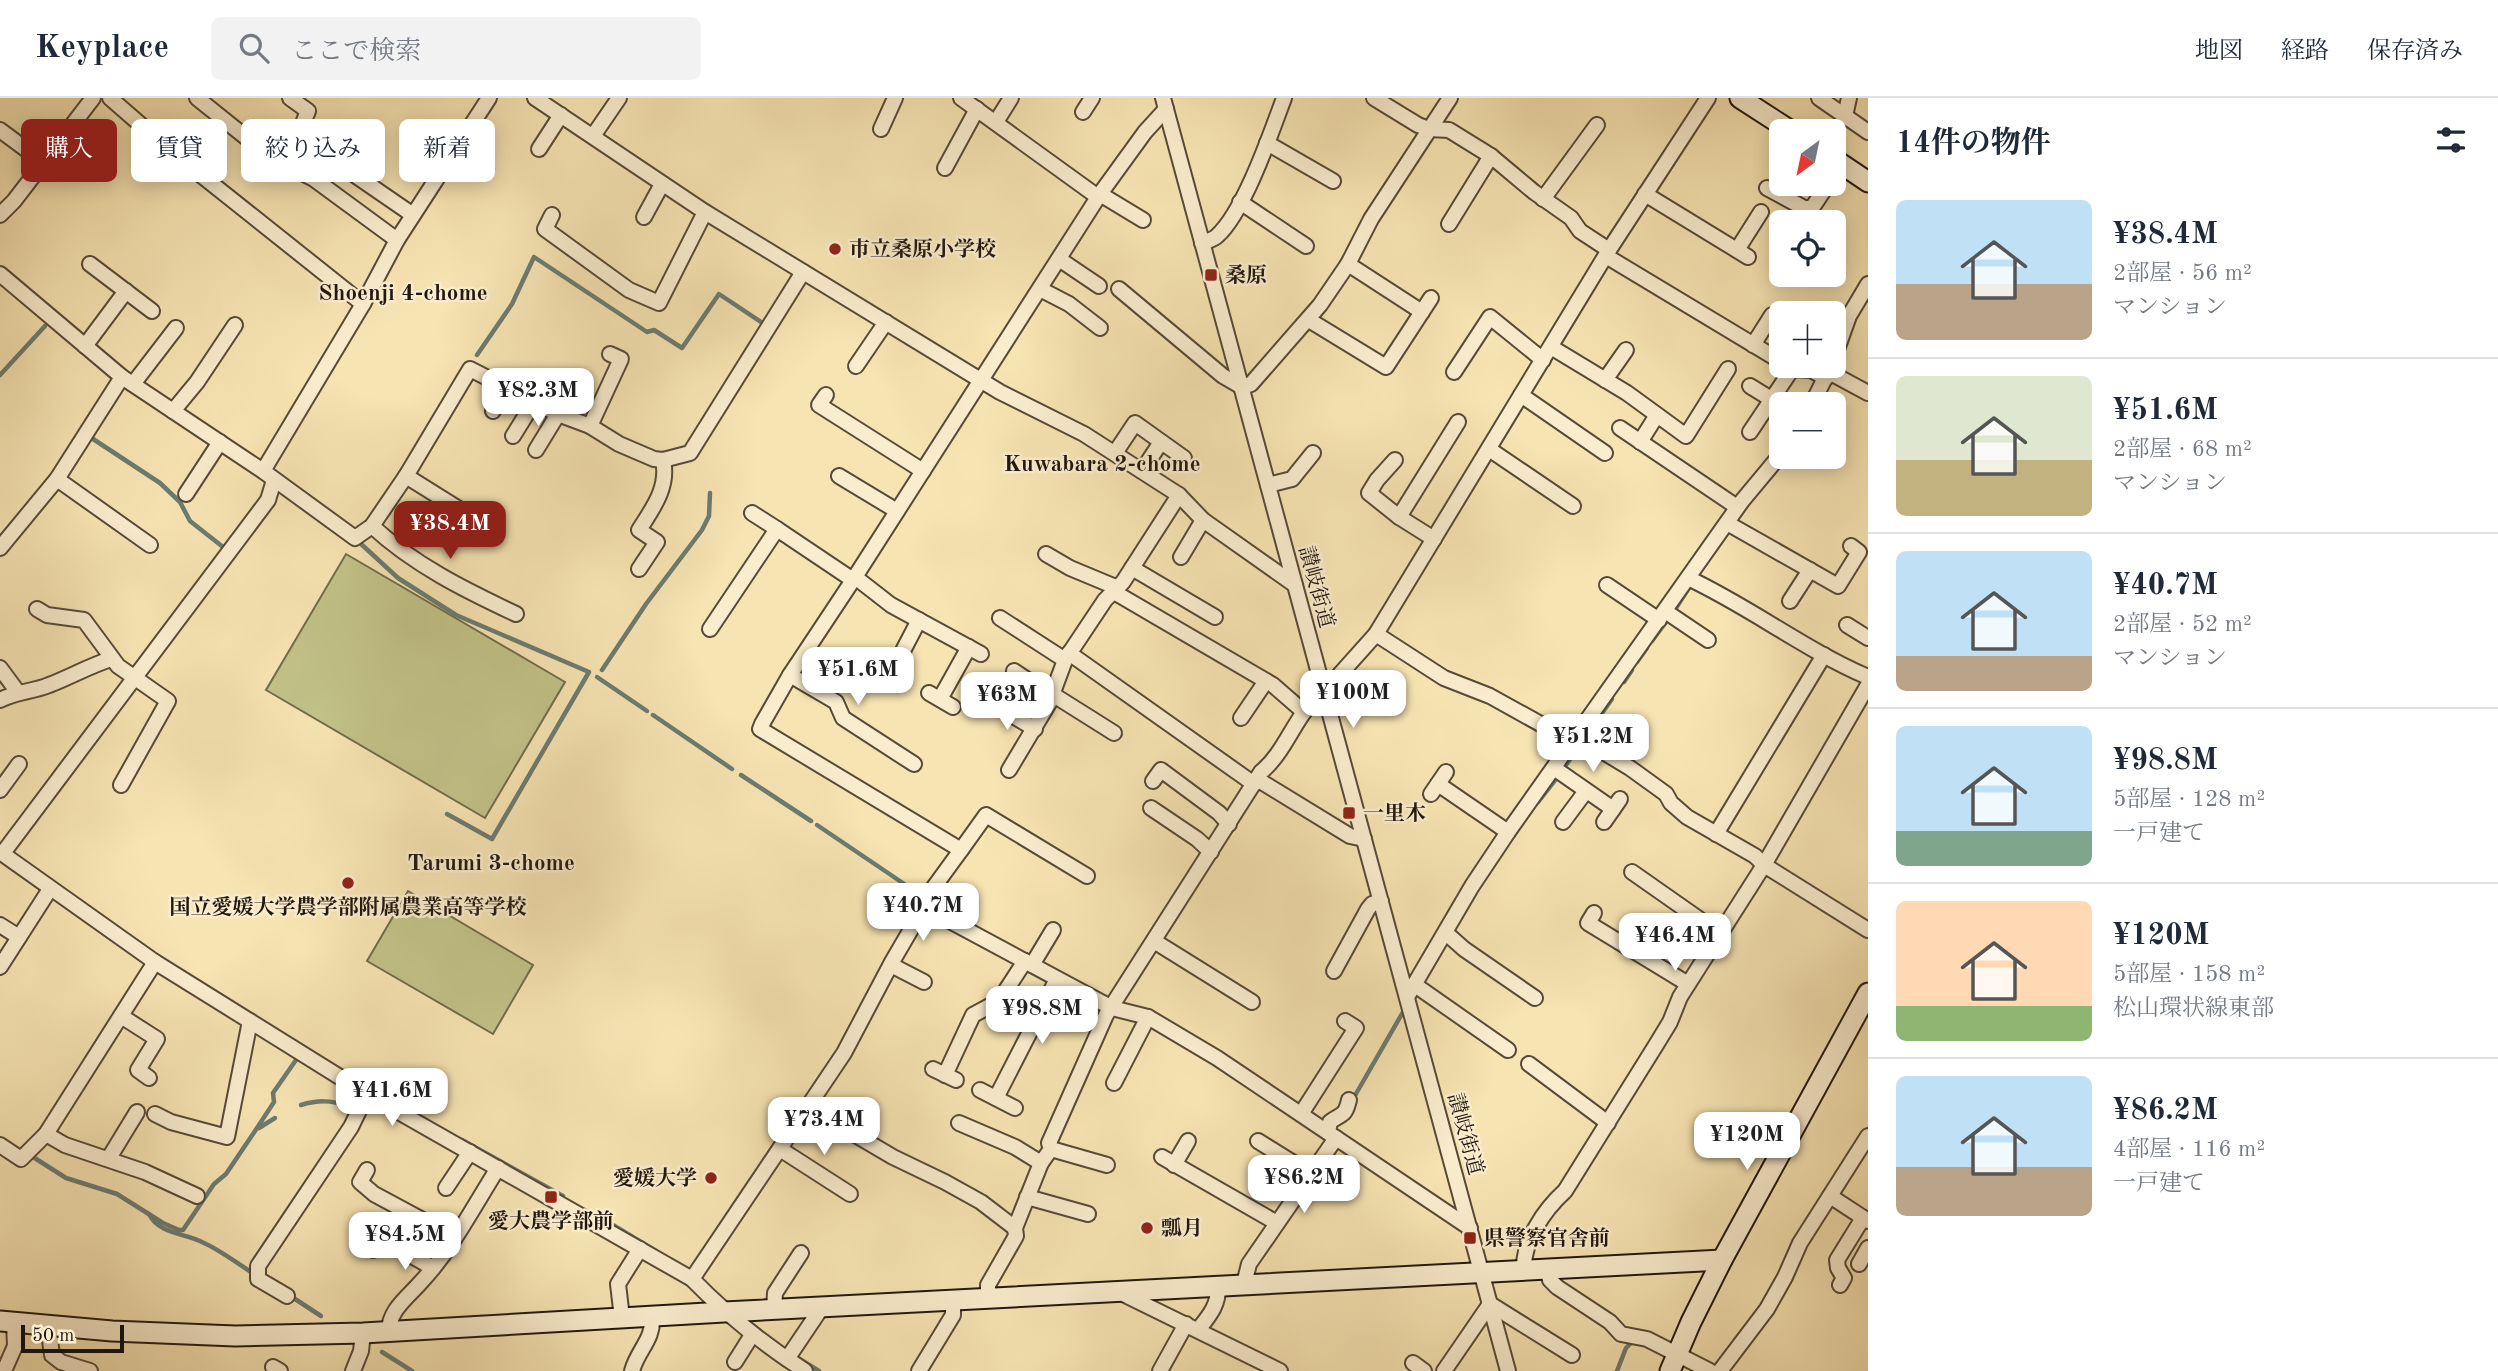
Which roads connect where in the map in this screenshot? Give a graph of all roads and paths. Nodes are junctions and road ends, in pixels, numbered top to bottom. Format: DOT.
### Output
graph roads {
  1 [pos="93,98"];
  2 [pos="110,98"];
  3 [pos="197,98"];
  4 [pos="290,98"];
  5 [pos="489,98"];
  6 [pos="535,98"];
  7 [pos="895,98"];
  8 [pos="1012,98"];
  9 [pos="1092,98"];
  10 [pos="1284,98"];
  11 [pos="1374,98"];
  12 [pos="1450,98"];
  13 [pos="1708,98"];
  14 [pos="1740,98"];
  15 [pos="1819,98"];
  16 [pos="1849,98"];
  17 [pos="615,99"];
  18 [pos="970,102"];
  19 [pos="1164,104"];
  20 [pos="1083,112"];
  21 [pos="561,115"];
  22 [pos="1845,116"];
  23 [pos="77,119"];
  24 [pos="1772,119"];
  25 [pos="996,122"];
  26 [pos="1597,125"];
  27 [pos="881,129"];
  28 [pos="1429,129"];
  29 [pos="0,130"];
  30 [pos="1868,132"];
  31 [pos="241,133"];
  32 [pos="593,136"];
  33 [pos="1268,143"];
  34 [pos="21,146"];
  35 [pos="539,149"];
  36 [pos="1491,156"];
  37 [pos="1304,164"];
  38 [pos="944,168"];
  39 [pos="1846,171"];
  40 [pos="1296,178"];
  41 [pos="1333,181"];
  42 [pos="1868,181"];
  43 [pos="25,182"];
  44 [pos="365,182"];
  45 [pos="662,184"];
  46 [pos="1767,188"];
  47 [pos="1646,194"];
  48 [pos="1099,196"];
  49 [pos="1543,199"];
  50 [pos="1240,202"];
  51 [pos="3,206"];
  52 [pos="1806,210"];
  53 [pos="705,212"];
  54 [pos="1761,212"];
  55 [pos="413,215"];
  56 [pos="552,215"];
  57 [pos="644,217"];
  58 [pos="1143,220"];
  59 [pos="1449,224"];
  60 [pos="397,240"];
  61 [pos="1202,243"];
  62 [pos="1306,246"];
  63 [pos="1608,253"];
  64 [pos="1059,259"];
  65 [pos="90,264"];
  66 [pos="1348,264"];
  67 [pos="803,272"];
  68 [pos="0,274"];
  69 [pos="1868,284"];
  70 [pos="1099,286"];
  71 [pos="1040,289"];
  72 [pos="1119,289"];
  73 [pos="126,291"];
  74 [pos="1431,298"];
  75 [pos="363,304"];
  76 [pos="152,311"];
  77 [pos="1422,312"];
  78 [pos="1309,320"];
  79 [pos="1769,320"];
  80 [pos="886,322"];
  81 [pos="1846,324"];
  82 [pos="176,328"];
  83 [pos="1100,328"];
  84 [pos="227,329"];
  85 [pos="1753,345"];
  86 [pos="85,346"];
  87 [pos="1551,347"];
  88 [pos="1626,350"];
  89 [pos="610,354"];
  90 [pos="1769,355"];
  91 [pos="1543,360"];
  92 [pos="856,366"];
  93 [pos="1728,369"];
  94 [pos="1454,372"];
  95 [pos="1844,378"];
  96 [pos="128,380"];
  97 [pos="982,380"];
  98 [pos="1605,380"];
  99 [pos="1750,386"];
  100 [pos="506,387"];
  101 [pos="1242,387"];
  102 [pos="1868,393"];
  103 [pos="826,395"];
  104 [pos="1521,396"];
  105 [pos="1769,397"];
  106 [pos="534,402"];
  107 [pos="1769,404"];
  108 [pos="173,411"];
  109 [pos="493,411"];
  110 [pos="558,414"];
  111 [pos="1657,415"];
  112 [pos="1458,422"];
  113 [pos="590,426"];
  114 [pos="1620,428"];
  115 [pos="1750,432"];
  116 [pos="513,436"];
  117 [pos="220,442"];
  118 [pos="1161,442"];
  119 [pos="1640,442"];
  120 [pos="1489,449"];
  121 [pos="536,450"];
  122 [pos="1115,453"];
  123 [pos="1312,453"];
  124 [pos="1605,453"];
  125 [pos="1184,458"];
  126 [pos="663,460"];
  127 [pos="1395,460"];
  128 [pos="1769,469"];
  129 [pos="923,471"];
  130 [pos="1142,471"];
  131 [pos="269,475"];
  132 [pos="406,476"];
  133 [pos="839,476"];
  134 [pos="57,479"];
  135 [pos="1268,485"];
  136 [pos="186,494"];
  137 [pos="1179,495"];
  138 [pos="1573,506"];
  139 [pos="1737,508"];
  140 [pos="897,511"];
  141 [pos="461,512"];
  142 [pos="752,513"];
  143 [pos="1399,517"];
  144 [pos="1203,520"];
  145 [pos="1727,523"];
  146 [pos="372,526"];
  147 [pos="777,528"];
  148 [pos="1434,539"];
  149 [pos="150,545"];
  150 [pos="1851,546"];
  151 [pos="0,548"];
  152 [pos="1046,555"];
  153 [pos="1181,556"];
  154 [pos="1132,568"];
  155 [pos="639,569"];
  156 [pos="1810,570"];
  157 [pos="854,578"];
  158 [pos="1688,578"];
  159 [pos="1295,585"];
  160 [pos="1607,585"];
  161 [pos="1116,589"];
  162 [pos="1790,601"];
  163 [pos="37,609"];
  164 [pos="516,614"];
  165 [pos="1662,615"];
  166 [pos="1216,617"];
  167 [pos="1000,618"];
  168 [pos="919,620"];
  169 [pos="1847,625"];
  170 [pos="710,629"];
  171 [pos="1376,634"];
  172 [pos="1868,638"];
  173 [pos="1708,640"];
  174 [pos="1824,655"];
  175 [pos="1067,656"];
  176 [pos="111,659"];
  177 [pos="0,668"];
  178 [pos="1014,671"];
  179 [pos="790,675"];
  180 [pos="1868,677"];
  181 [pos="134,678"];
  182 [pos="905,680"];
  183 [pos="1265,681"];
  184 [pos="1868,685"];
  185 [pos="17,691"];
  186 [pos="1325,691"];
  187 [pos="1051,696"];
  188 [pos="0,699"];
  189 [pos="941,700"];
  190 [pos="997,706"];
  191 [pos="1304,712"];
  192 [pos="1241,718"];
  193 [pos="1035,729"];
  194 [pos="1114,733"];
  195 [pos="1575,739"];
  196 [pos="19,764"];
  197 [pos="914,764"];
  198 [pos="1554,768"];
  199 [pos="1009,770"];
  200 [pos="1153,781"];
  201 [pos="1255,782"];
  202 [pos="1439,783"];
  203 [pos="121,785"];
  204 [pos="0,790"];
  205 [pos="1586,791"];
  206 [pos="1151,808"];
  207 [pos="1563,822"];
  208 [pos="1604,822"];
  209 [pos="1229,824"];
  210 [pos="1508,832"];
  211 [pos="1716,834"];
  212 [pos="1364,839"];
  213 [pos="961,850"];
  214 [pos="1211,852"];
  215 [pos="1,853"];
  216 [pos="1764,865"];
  217 [pos="1632,872"];
  218 [pos="1077,876"];
  219 [pos="50,889"];
  220 [pos="1381,901"];
  221 [pos="924,906"];
  222 [pos="1594,914"];
  223 [pos="0,925"];
  224 [pos="1053,930"];
  225 [pos="1868,930"];
  226 [pos="1446,933"];
  227 [pos="1719,933"];
  228 [pos="19,937"];
  229 [pos="1154,941"];
  230 [pos="155,962"];
  231 [pos="1029,963"];
  232 [pos="891,965"];
  233 [pos="0,967"];
  234 [pos="1334,971"];
  235 [pos="1058,979"];
  236 [pos="924,982"];
  237 [pos="1688,985"];
  238 [pos="1531,990"];
  239 [pos="1411,991"];
  240 [pos="1247,993"];
  241 [pos="1868,993"];
  242 [pos="1112,1008"];
  243 [pos="121,1016"];
  244 [pos="1148,1017"];
  245 [pos="250,1021"];
  246 [pos="1345,1021"];
  247 [pos="1508,1050"];
  248 [pos="1529,1064"];
  249 [pos="944,1075"];
  250 [pos="149,1079"];
  251 [pos="1114,1083"];
  252 [pos="980,1090"];
  253 [pos="367,1094"];
  254 [pos="996,1098"];
  255 [pos="1349,1100"];
  256 [pos="808,1107"];
  257 [pos="1015,1108"];
  258 [pos="137,1112"];
  259 [pos="155,1114"];
  260 [pos="1301,1114"];
  261 [pos="1608,1123"];
  262 [pos="964,1131"];
  263 [pos="46,1134"];
  264 [pos="1332,1135"];
  265 [pos="1868,1136"];
  266 [pos="1258,1141"];
  267 [pos="1188,1142"];
  268 [pos="0,1145"];
  269 [pos="780,1149"];
  270 [pos="1051,1149"];
  271 [pos="470,1152"];
  272 [pos="108,1158"];
  273 [pos="1041,1163"];
  274 [pos="1107,1165"];
  275 [pos="498,1168"];
  276 [pos="367,1170"];
  277 [pos="1311,1174"];
  278 [pos="446,1188"];
  279 [pos="850,1194"];
  280 [pos="197,1196"];
  281 [pos="1830,1196"];
  282 [pos="1027,1197"];
  283 [pos="1088,1214"];
  284 [pos="1866,1219"];
  285 [pos="1277,1223"];
  286 [pos="1015,1228"];
  287 [pos="1470,1228"];
  288 [pos="454,1237"];
  289 [pos="1868,1248"];
  290 [pos="640,1249"];
  291 [pos="373,1250"];
  292 [pos="801,1253"];
  293 [pos="1722,1260"];
  294 [pos="1858,1264"];
  295 [pos="433,1268"];
  296 [pos="1548,1268"];
  297 [pos="1524,1269"];
  298 [pos="1482,1273"];
  299 [pos="692,1279"];
  300 [pos="1244,1284"];
  301 [pos="1840,1285"];
  302 [pos="1218,1286"];
  303 [pos="1116,1290"];
  304 [pos="287,1296"];
  305 [pos="988,1298"];
  306 [pos="953,1300"];
  307 [pos="1490,1304"];
  308 [pos="822,1307"];
  309 [pos="774,1309"];
  310 [pos="724,1312"];
  311 [pos="652,1316"];
  312 [pos="622,1318"];
  313 [pos="7,1322"];
  314 [pos="48,1325"];
  315 [pos="1192,1327"];
  316 [pos="389,1331"];
  317 [pos="363,1333"];
  318 [pos="752,1335"];
  319 [pos="1572,1355"];
  320 [pos="787,1359"];
  321 [pos="734,1362"];
  322 [pos="1673,1363"];
  323 [pos="5,1371"];
  324 [pos="90,1371"];
  325 [pos="353,1371"];
  326 [pos="632,1371"];
  327 [pos="805,1371"];
  328 [pos="919,1371"];
  329 [pos="1160,1371"];
  330 [pos="1279,1371"];
  331 [pos="1444,1371"];
  332 [pos="1508,1371"];
  333 [pos="1710,1371"];
  334 [pos="1720,1371"];
  1 -- 23 [label="street"];
  2 -- 75 [label="street"];
  3 -- 31 [label="street"];
  4 -- 60 [label="street"];
  5 -- 55 [label="street"];
  6 -- 21 [label="street"];
  7 -- 27 [label="street"];
  8 -- 25 [label="street"];
  9 -- 20 [label="street"];
  10 -- 33 [label="street"];
  11 -- 28 [label="street"];
  12 -- 28 [label="street"];
  13 -- 47 [label="street"];
  14 -- 24 [label="street"];
  15 -- 22 [label="street"];
  16 -- 22 [label="street"];
  17 -- 32 [label="street"];
  18 -- 25 [label="street"];
  18 -- 38 [label="street"];
  19 -- 48 [label="street"];
  19 -- 61 [label="street, 讃岐街道"];
  21 -- 32 [label="street"];
  21 -- 35 [label="street"];
  22 -- 30 [label="street"];
  25 -- 48 [label="street"];
  26 -- 49 [label="street"];
  28 -- 36 [label="street"];
  28 -- 66 [label="street"];
  29 -- 34 [label="street"];
  32 -- 45 [label="street"];
  33 -- 37 [label="street"];
  33 -- 50 [label="street"];
  36 -- 49 [label="street"];
  36 -- 59 [label="street"];
  37 -- 40 [label="street"];
  37 -- 41 [label="street"];
  39 -- 42 [label="street"];
  43 -- 51 [label="street"];
  44 -- 55 [label="street"];
  45 -- 53 [label="street"];
  45 -- 57 [label="street"];
  46 -- 52 [label="street"];
  47 -- 54 [label="street"];
  47 -- 63 [label="street"];
  48 -- 58 [label="street"];
  48 -- 64 [label="street"];
  49 -- 63 [label="street"];
  50 -- 61 [label="street"];
  50 -- 62 [label="street"];
  53 -- 56 [label="street"];
  53 -- 67 [label="street"];
  55 -- 60 [label="street"];
  60 -- 75 [label="street"];
  61 -- 101 [label="street, 讃岐街道"];
  63 -- 85 [label="street"];
  63 -- 87 [label="street"];
  64 -- 70 [label="street"];
  64 -- 71 [label="street"];
  65 -- 73 [label="street"];
  66 -- 77 [label="street"];
  66 -- 78 [label="street"];
  67 -- 80 [label="street"];
  67 -- 126 [label="street"];
  68 -- 86 [label="street"];
  69 -- 81 [label="street"];
  71 -- 83 [label="street"];
  71 -- 97 [label="street"];
  72 -- 101 [label="street"];
  73 -- 76 [label="street"];
  73 -- 86 [label="street"];
  74 -- 77 [label="street"];
  75 -- 131 [label="street"];
  77 -- 78 [label="street"];
  78 -- 101 [label="street"];
  79 -- 85 [label="street"];
  80 -- 92 [label="street"];
  80 -- 97 [label="street"];
  82 -- 96 [label="street"];
  84 -- 108 [label="street"];
  85 -- 90 [label="street"];
  86 -- 96 [label="street"];
  87 -- 91 [label="street"];
  87 -- 98 [label="street"];
  88 -- 98 [label="street"];
  89 -- 113 [label="street"];
  91 -- 94 [label="street"];
  91 -- 104 [label="street"];
  93 -- 111 [label="street"];
  95 -- 102 [label="street"];
  96 -- 108 [label="street"];
  96 -- 134 [label="street"];
  97 -- 122 [label="street"];
  97 -- 129 [label="street"];
  98 -- 111 [label="street"];
  99 -- 105 [label="street"];
  100 -- 106 [label="street"];
  100 -- 109 [label="street"];
  100 -- 132 [label="street"];
  101 -- 135 [label="street, 讃岐街道"];
  103 -- 129 [label="street"];
  104 -- 120 [label="street"];
  104 -- 124 [label="street"];
  106 -- 110 [label="street"];
  106 -- 116 [label="street"];
  107 -- 115 [label="street"];
  108 -- 117 [label="street"];
  110 -- 113 [label="street"];
  110 -- 121 [label="street"];
  111 -- 119 [label="street"];
  112 -- 143 [label="street"];
  113 -- 126 [label="street"];
  114 -- 119 [label="street"];
  117 -- 131 [label="street"];
  117 -- 136 [label="street"];
  118 -- 122 [label="street"];
  118 -- 125 [label="street"];
  118 -- 130 [label="street"];
  119 -- 139 [label="street"];
  120 -- 138 [label="street"];
  120 -- 148 [label="street"];
  122 -- 130 [label="street"];
  123 -- 135 [label="street"];
  126 -- 155 [label="street"];
  127 -- 143 [label="street"];
  128 -- 139 [label="street"];
  129 -- 140 [label="street"];
  130 -- 137 [label="street"];
  131 -- 146 [label="street"];
  131 -- 181 [label="street"];
  132 -- 141 [label="street"];
  132 -- 146 [label="street"];
  133 -- 140 [label="street"];
  134 -- 149 [label="street"];
  134 -- 151 [label="street"];
  135 -- 159 [label="street, 讃岐街道"];
  137 -- 144 [label="street"];
  137 -- 154 [label="street"];
  139 -- 145 [label="street"];
  140 -- 157 [label="street"];
  142 -- 147 [label="street"];
  143 -- 148 [label="street"];
  144 -- 153 [label="street"];
  144 -- 159 [label="street"];
  145 -- 156 [label="street"];
  145 -- 158 [label="street"];
  146 -- 164 [label="street"];
  147 -- 157 [label="street"];
  147 -- 170 [label="street"];
  148 -- 171 [label="street"];
  150 -- 156 [label="street"];
  152 -- 161 [label="street"];
  154 -- 161 [label="street"];
  154 -- 166 [label="street"];
  156 -- 162 [label="street"];
  157 -- 168 [label="street"];
  157 -- 179 [label="street"];
  158 -- 165 [label="street"];
  158 -- 174 [label="street"];
  159 -- 186 [label="street, 讃岐街道"];
  160 -- 165 [label="street"];
  161 -- 175 [label="street"];
  161 -- 183 [label="street"];
  163 -- 176 [label="street"];
  165 -- 173 [label="street"];
  165 -- 195 [label="street"];
  167 -- 175 [label="street"];
  168 -- 182 [label="street"];
  168 -- 189 [label="street"];
  169 -- 172 [label="street"];
  171 -- 186 [label="street"];
  171 -- 195 [label="street"];
  174 -- 180 [label="street"];
  174 -- 211 [label="street"];
  175 -- 187 [label="street"];
  175 -- 201 [label="street"];
  176 -- 181 [label="street"];
  176 -- 185 [label="street"];
  177 -- 185 [label="street"];
  178 -- 187 [label="street"];
  179 -- 197 [label="street"];
  179 -- 213 [label="street"];
  181 -- 203 [label="street"];
  181 -- 215 [label="street"];
  183 -- 191 [label="street"];
  183 -- 192 [label="street"];
  184 -- 216 [label="street"];
  185 -- 188 [label="street"];
  186 -- 191 [label="street"];
  186 -- 212 [label="street, 讃岐街道"];
  187 -- 193 [label="street"];
  187 -- 194 [label="street"];
  190 -- 193 [label="street"];
  191 -- 201 [label="street"];
  193 -- 199 [label="street"];
  195 -- 198 [label="street"];
  195 -- 211 [label="street"];
  196 -- 204 [label="street"];
  198 -- 205 [label="street"];
  198 -- 210 [label="street"];
  200 -- 209 [label="street"];
  201 -- 209 [label="street"];
  201 -- 212 [label="street"];
  202 -- 210 [label="street"];
  205 -- 207 [label="street"];
  205 -- 208 [label="street"];
  206 -- 214 [label="street"];
  209 -- 214 [label="street"];
  210 -- 226 [label="street"];
  211 -- 216 [label="street"];
  212 -- 220 [label="street, 讃岐街道"];
  213 -- 218 [label="street"];
  213 -- 221 [label="street"];
  214 -- 229 [label="street"];
  215 -- 219 [label="street"];
  216 -- 225 [label="street"];
  216 -- 227 [label="street"];
  217 -- 227 [label="street"];
  219 -- 228 [label="street"];
  219 -- 230 [label="street"];
  220 -- 234 [label="street"];
  220 -- 239 [label="street, 讃岐街道"];
  221 -- 231 [label="street"];
  221 -- 232 [label="street"];
  222 -- 237 [label="street"];
  223 -- 228 [label="street"];
  224 -- 231 [label="street"];
  226 -- 238 [label="street"];
  226 -- 239 [label="street"];
  227 -- 237 [label="street"];
  228 -- 233 [label="street"];
  229 -- 240 [label="street"];
  229 -- 242 [label="street"];
  230 -- 243 [label="street"];
  230 -- 245 [label="street"];
  231 -- 235 [label="street"];
  231 -- 249 [label="street"];
  232 -- 236 [label="street"];
  232 -- 256 [label="street"];
  235 -- 242 [label="street"];
  235 -- 254 [label="street"];
  237 -- 261 [label="street"];
  239 -- 247 [label="street"];
  239 -- 287 [label="street, 讃岐街道"];
  241 -- 293 [label="street"];
  242 -- 244 [label="street"];
  242 -- 270 [label="street"];
  243 -- 250 [label="street"];
  243 -- 263 [label="street"];
  244 -- 251 [label="street"];
  244 -- 260 [label="street"];
  245 -- 253 [label="street"];
  245 -- 259 [label="street"];
  246 -- 260 [label="street"];
  248 -- 261 [label="street"];
  252 -- 254 [label="street"];
  253 -- 271 [label="street"];
  253 -- 304 [label="street"];
  254 -- 257 [label="street"];
  255 -- 264 [label="street"];
  256 -- 269 [label="street"];
  256 -- 286 [label="street"];
  258 -- 272 [label="street"];
  260 -- 264 [label="street"];
  261 -- 297 [label="street"];
  262 -- 273 [label="street"];
  263 -- 268 [label="street"];
  263 -- 272 [label="street"];
  264 -- 277 [label="street"];
  264 -- 287 [label="street"];
  265 -- 281 [label="street"];
  266 -- 277 [label="street"];
  267 -- 285 [label="street"];
  269 -- 279 [label="street"];
  269 -- 299 [label="street"];
  270 -- 273 [label="street"];
  270 -- 274 [label="street"];
  271 -- 275 [label="street"];
  271 -- 278 [label="street"];
  272 -- 280 [label="street"];
  273 -- 282 [label="street"];
  275 -- 288 [label="street"];
  275 -- 290 [label="street"];
  276 -- 288 [label="street"];
  277 -- 285 [label="street"];
  281 -- 284 [label="street"];
  281 -- 334 [label="street"];
  282 -- 283 [label="street"];
  282 -- 286 [label="street"];
  284 -- 301 [label="street"];
  285 -- 300 [label="street"];
  286 -- 305 [label="street"];
  287 -- 298 [label="street, 讃岐街道"];
  288 -- 295 [label="street"];
  289 -- 294 [label="street"];
  290 -- 299 [label="street"];
  290 -- 312 [label="street"];
  291 -- 295 [label="street"];
  292 -- 309 [label="street"];
  293 -- 296 [label="street"];
  293 -- 322 [label="street"];
  295 -- 316 [label="street"];
  296 -- 297 [label="street"];
  296 -- 322 [label="street"];
  297 -- 298 [label="street"];
  298 -- 300 [label="street"];
  298 -- 307 [label="street, 讃岐街道"];
  299 -- 310 [label="street"];
  300 -- 302 [label="street"];
  302 -- 303 [label="street"];
  302 -- 315 [label="street"];
  303 -- 305 [label="street"];
  303 -- 315 [label="street"];
  305 -- 306 [label="street"];
  306 -- 308 [label="street"];
  306 -- 328 [label="street"];
  307 -- 319 [label="street"];
  307 -- 331 [label="street"];
  307 -- 332 [label="street, 讃岐街道"];
  308 -- 309 [label="street"];
  308 -- 320 [label="street"];
  309 -- 310 [label="street"];
  310 -- 311 [label="street"];
  310 -- 318 [label="street"];
  311 -- 312 [label="street"];
  311 -- 326 [label="street"];
  312 -- 316 [label="street"];
  313 -- 314 [label="street"];
  313 -- 323 [label="street"];
  314 -- 317 [label="street"];
  314 -- 324 [label="street"];
  315 -- 329 [label="street"];
  315 -- 330 [label="street"];
  316 -- 317 [label="street"];
  317 -- 325 [label="street"];
  318 -- 320 [label="street"];
  318 -- 321 [label="street"];
  320 -- 327 [label="street"];
  322 -- 333 [label="street"];
}
